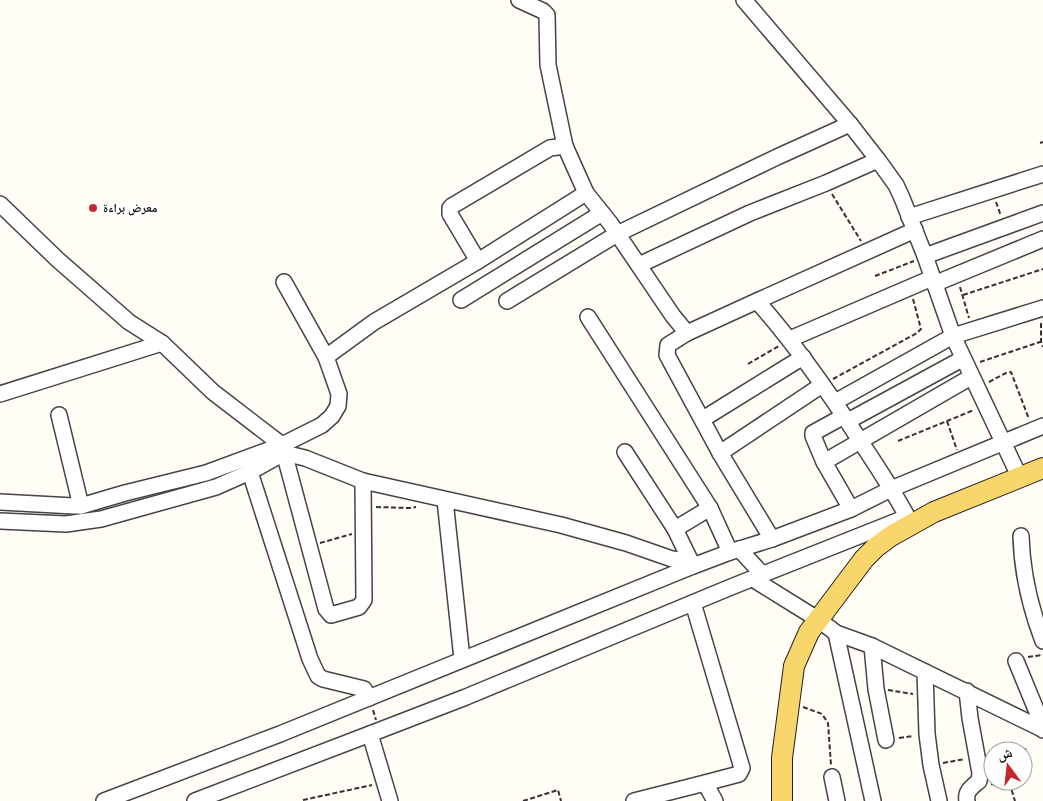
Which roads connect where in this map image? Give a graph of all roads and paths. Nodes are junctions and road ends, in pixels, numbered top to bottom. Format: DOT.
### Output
graph roads {
  1 [pos="519,0"];
  2 [pos="744,0"];
  3 [pos="850,124"];
  4 [pos="565,146"];
  5 [pos="878,160"];
  6 [pos="1043,174"];
  7 [pos="826,183"];
  8 [pos="992,191"];
  9 [pos="586,193"];
  10 [pos="0,204"];
  11 [pos="602,213"];
  12 [pos="1043,213"];
  13 [pos="912,224"];
  14 [pos="1005,227"];
  15 [pos="617,234"];
  16 [pos="1043,239"];
  17 [pos="867,251"];
  18 [pos="925,256"];
  19 [pos="478,261"];
  20 [pos="639,265"];
  21 [pos="1043,269"];
  22 [pos="875,276"];
  23 [pos="932,281"];
  24 [pos="284,282"];
  25 [pos="909,288"];
  26 [pos="461,300"];
  27 [pos="507,301"];
  28 [pos="758,302"];
  29 [pos="1042,308"];
  30 [pos="588,317"];
  31 [pos="973,330"];
  32 [pos="687,332"];
  33 [pos="952,336"];
  34 [pos="790,339"];
  35 [pos="1042,342"];
  36 [pos="162,343"];
  37 [pos="1043,348"];
  38 [pos="326,357"];
  39 [pos="802,357"];
  40 [pos="748,364"];
  41 [pos="969,373"];
  42 [pos="822,385"];
  43 [pos="0,394"];
  44 [pos="835,402"];
  45 [pos="986,405"];
  46 [pos="59,415"];
  47 [pos="846,418"];
  48 [pos="703,419"];
  49 [pos="947,421"];
  50 [pos="1038,428"];
  51 [pos="861,441"];
  52 [pos="898,442"];
  53 [pos="1003,443"];
  54 [pos="283,449"];
  55 [pos="625,452"];
  56 [pos="720,452"];
  57 [pos="960,461"];
  58 [pos="824,462"];
  59 [pos="1043,468"];
  60 [pos="250,472"];
  61 [pos="1019,476"];
  62 [pos="363,481"];
  63 [pos="891,489"];
  64 [pos="422,494"];
  65 [pos="445,500"];
  66 [pos="0,502"];
  67 [pos="81,506"];
  68 [pos="364,506"];
  69 [pos="710,508"];
  70 [pos="851,509"];
  71 [pos="909,520"];
  72 [pos="0,521"];
  73 [pos="675,529"];
  74 [pos="364,530"];
  75 [pos="1021,536"];
  76 [pos="772,539"];
  77 [pos="310,546"];
  78 [pos="734,550"];
  79 [pos="692,563"];
  80 [pos="758,577"];
  81 [pos="693,603"];
  82 [pos="819,620"];
  83 [pos="836,633"];
  84 [pos="1043,641"];
  85 [pos="872,646"];
  86 [pos="1043,654"];
  87 [pos="462,659"];
  88 [pos="1016,661"];
  89 [pos="925,672"];
  90 [pos="876,689"];
  91 [pos="967,691"];
  92 [pos="926,696"];
  93 [pos="369,698"];
  94 [pos="788,702"];
  95 [pos="1043,730"];
  96 [pos="375,733"];
  97 [pos="927,734"];
  98 [pos="886,740"];
  99 [pos="976,757"];
  100 [pos="931,765"];
  101 [pos="832,777"];
  102 [pos="979,781"];
  103 [pos="384,783"];
  104 [pos="705,783"];
  105 [pos="657,798"];
  106 [pos="303,800"];
  107 [pos="104,801"];
  108 [pos="195,801"];
  109 [pos="390,801"];
  110 [pos="523,801"];
  111 [pos="561,801"];
  112 [pos="634,801"];
  113 [pos="715,801"];
  114 [pos="782,801"];
  115 [pos="837,801"];
  116 [pos="873,801"];
  117 [pos="939,801"];
  118 [pos="967,801"];
  119 [pos="1015,801"];
  1 -- 4 [label="street"];
  2 -- 3 [label="street"];
  3 -- 5 [label="street"];
  3 -- 15 [label="street"];
  4 -- 9 [label="street"];
  4 -- 19 [label="street"];
  5 -- 7 [label="street"];
  5 -- 13 [label="street"];
  6 -- 8 [label="street"];
  7 -- 17 [label="path"];
  7 -- 20 [label="street"];
  8 -- 13 [label="street"];
  8 -- 14 [label="path"];
  9 -- 11 [label="street"];
  9 -- 19 [label="street"];
  10 -- 36 [label="street"];
  11 -- 15 [label="street"];
  11 -- 26 [label="street"];
  12 -- 14 [label="street"];
  13 -- 17 [label="street"];
  13 -- 18 [label="street"];
  14 -- 18 [label="street"];
  15 -- 20 [label="street"];
  15 -- 27 [label="street"];
  16 -- 23 [label="street"];
  17 -- 28 [label="street"];
  18 -- 22 [label="path"];
  18 -- 23 [label="street"];
  19 -- 38 [label="street"];
  20 -- 32 [label="street"];
  21 -- 31 [label="path"];
  23 -- 25 [label="street"];
  23 -- 33 [label="street"];
  24 -- 38 [label="street"];
  25 -- 34 [label="street"];
  25 -- 42 [label="path"];
  28 -- 32 [label="street"];
  28 -- 34 [label="street"];
  29 -- 31 [label="street"];
  29 -- 35 [label="path"];
  30 -- 69 [label="street"];
  31 -- 33 [label="street"];
  32 -- 48 [label="street"];
  33 -- 41 [label="street"];
  33 -- 44 [label="street"];
  34 -- 39 [label="street"];
  34 -- 40 [label="path"];
  35 -- 37 [label="path"];
  35 -- 41 [label="path"];
  36 -- 43 [label="street"];
  36 -- 54 [label="street"];
  38 -- 54 [label="street"];
  39 -- 42 [label="street"];
  39 -- 48 [label="street"];
  41 -- 45 [label="street"];
  41 -- 47 [label="street"];
  41 -- 50 [label="path"];
  41 -- 51 [label="street"];
  42 -- 44 [label="street"];
  42 -- 56 [label="street"];
  44 -- 47 [label="street"];
  45 -- 49 [label="path"];
  45 -- 53 [label="street"];
  46 -- 67 [label="street"];
  47 -- 51 [label="street"];
  47 -- 58 [label="street"];
  48 -- 56 [label="street"];
  49 -- 52 [label="path"];
  49 -- 57 [label="path"];
  50 -- 53 [label="street"];
  51 -- 58 [label="street"];
  51 -- 63 [label="street"];
  53 -- 57 [label="street"];
  53 -- 61 [label="street"];
  54 -- 60 [label="street"];
  54 -- 62 [label="street"];
  54 -- 67 [label="street"];
  54 -- 77 [label="street"];
  55 -- 73 [label="street"];
  56 -- 76 [label="street"];
  57 -- 63 [label="street"];
  58 -- 70 [label="street"];
  59 -- 61 [label="main road"];
  60 -- 72 [label="street"];
  60 -- 93 [label="street"];
  61 -- 71 [label="main road"];
  62 -- 64 [label="street"];
  62 -- 68 [label="street"];
  63 -- 70 [label="street"];
  63 -- 71 [label="street"];
  64 -- 65 [label="street"];
  64 -- 68 [label="path"];
  65 -- 79 [label="street"];
  65 -- 87 [label="street"];
  66 -- 67 [label="street"];
  68 -- 74 [label="street"];
  69 -- 73 [label="street"];
  69 -- 78 [label="street"];
  70 -- 76 [label="street"];
  71 -- 80 [label="street"];
  71 -- 82 [label="main road"];
  73 -- 79 [label="street"];
  74 -- 77 [label="path"];
  74 -- 77 [label="street"];
  75 -- 84 [label="street"];
  76 -- 78 [label="street"];
  78 -- 79 [label="street"];
  78 -- 80 [label="street"];
  79 -- 87 [label="street"];
  80 -- 81 [label="street"];
  80 -- 82 [label="street"];
  81 -- 96 [label="street"];
  81 -- 104 [label="street"];
  82 -- 83 [label="street"];
  82 -- 94 [label="main road"];
  83 -- 85 [label="street"];
  83 -- 116 [label="street"];
  85 -- 89 [label="street"];
  85 -- 90 [label="street"];
  86 -- 88 [label="path"];
  87 -- 93 [label="street"];
  88 -- 95 [label="street"];
  89 -- 91 [label="street"];
  89 -- 92 [label="street"];
  90 -- 92 [label="path"];
  90 -- 98 [label="street"];
  91 -- 95 [label="street"];
  91 -- 99 [label="street"];
  92 -- 97 [label="street"];
  93 -- 96 [label="path"];
  93 -- 107 [label="street"];
  94 -- 101 [label="path"];
  94 -- 114 [label="main road"];
  96 -- 103 [label="street"];
  96 -- 108 [label="street"];
  97 -- 98 [label="path"];
  97 -- 100 [label="street"];
  99 -- 100 [label="path"];
  99 -- 102 [label="street"];
  100 -- 117 [label="street"];
  101 -- 115 [label="street"];
  102 -- 118 [label="street"];
  102 -- 119 [label="path"];
  103 -- 106 [label="path"];
  103 -- 109 [label="street"];
  104 -- 105 [label="street"];
  104 -- 113 [label="street"];
  105 -- 112 [label="street"];
  110 -- 111 [label="path"];
}
